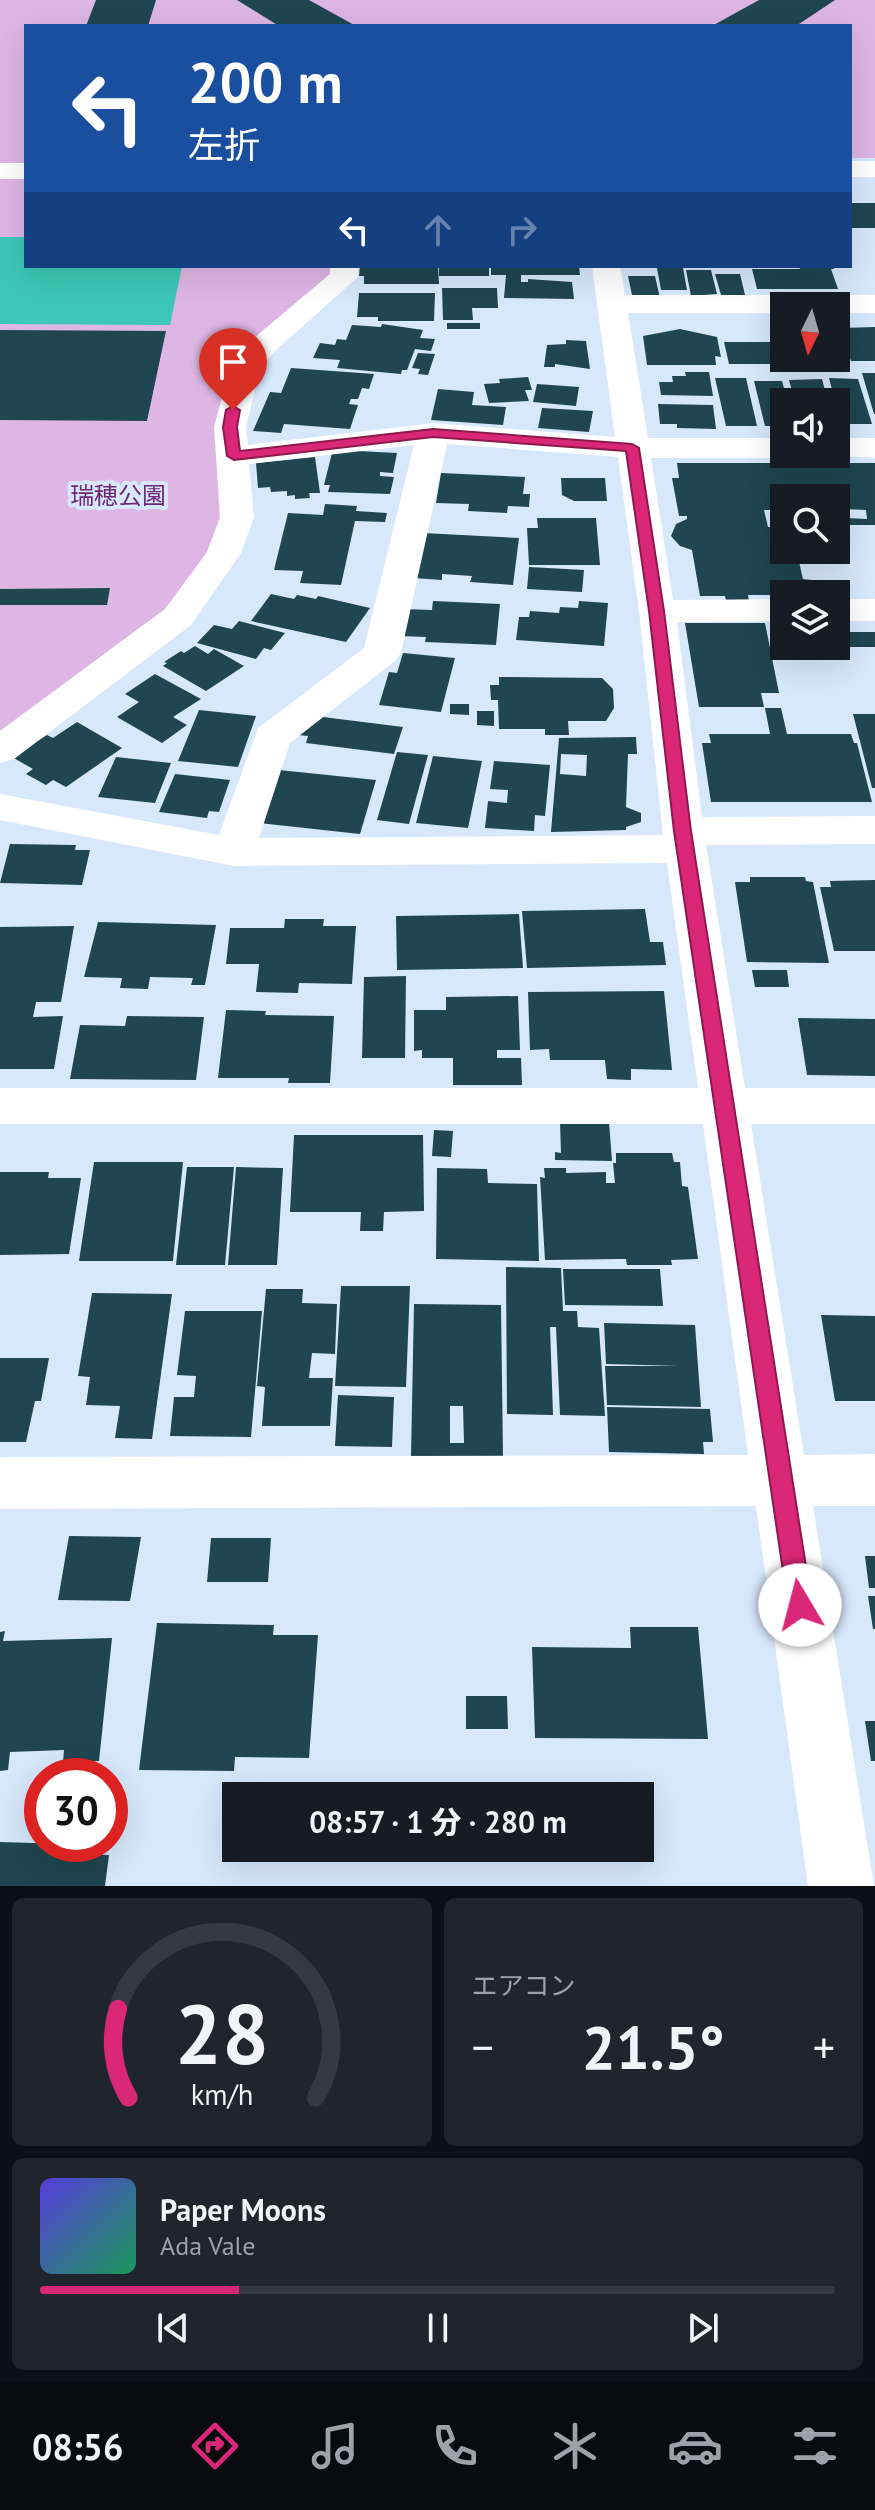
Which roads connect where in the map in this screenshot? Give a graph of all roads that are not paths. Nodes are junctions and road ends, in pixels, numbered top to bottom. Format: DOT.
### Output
graph roads {
  1 [pos="852,169"];
  2 [pos="875,169"];
  3 [pos="0,171"];
  4 [pos="24,171"];
  5 [pos="344,268"];
  6 [pos="606,268"];
  7 [pos="610,304"];
  8 [pos="875,304"];
  9 [pos="433,433"];
  10 [pos="632,448"];
  11 [pos="770,448"];
  12 [pos="850,448"];
  13 [pos="875,448"];
  14 [pos="234,456"];
  15 [pos="770,610"];
  16 [pos="850,610"];
  17 [pos="875,610"];
  18 [pos="657,611"];
  19 [pos="0,750"];
  20 [pos="0,807"];
  21 [pos="875,830"];
  22 [pos="684,840"];
  23 [pos="234,852"];
  24 [pos="0,1106"];
  25 [pos="726,1106"];
  26 [pos="875,1106"];
  27 [pos="782,1480"];
  28 [pos="875,1480"];
  29 [pos="0,1483"];
  30 [pos="841,1886"];
  1 -- 2 [label="street"];
  3 -- 4 [label="street"];
  5 -- 14 [label="street"];
  6 -- 7 [label="street"];
  7 -- 8 [label="street"];
  7 -- 10 [label="street"];
  9 -- 10 [label="street"];
  9 -- 14 [label="street"];
  9 -- 23 [label="street"];
  10 -- 11 [label="street"];
  10 -- 18 [label="street"];
  12 -- 13 [label="street"];
  14 -- 19 [label="street"];
  15 -- 18 [label="street"];
  16 -- 17 [label="street"];
  18 -- 22 [label="street"];
  20 -- 23 [label="street"];
  21 -- 22 [label="street"];
  22 -- 23 [label="street"];
  22 -- 25 [label="street"];
  24 -- 25 [label="street"];
  25 -- 26 [label="street"];
  25 -- 27 [label="street"];
  27 -- 28 [label="street"];
  27 -- 29 [label="street"];
  27 -- 30 [label="street"];
}
